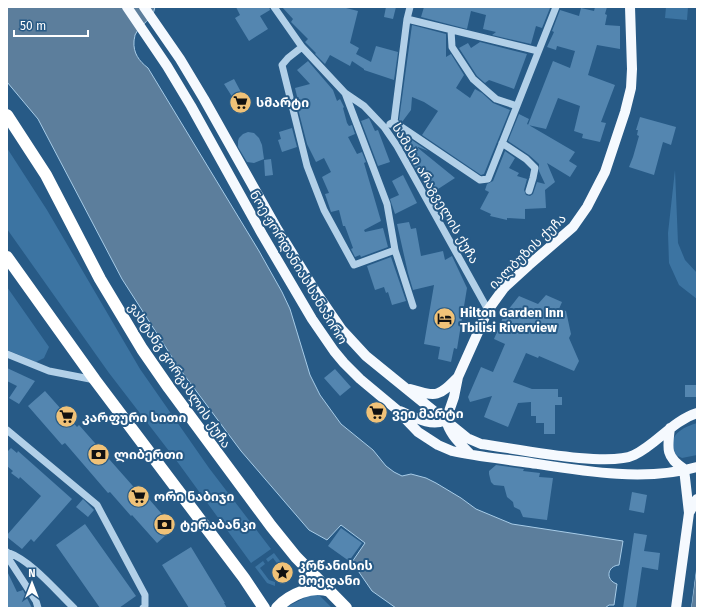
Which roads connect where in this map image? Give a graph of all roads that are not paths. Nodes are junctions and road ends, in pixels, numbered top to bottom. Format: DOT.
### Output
graph roads {
  1 [pos="127,7"];
  2 [pos="144,7"];
  3 [pos="274,7"];
  4 [pos="410,7"];
  5 [pos="556,7"];
  6 [pos="630,7"];
  7 [pos="407,19"];
  8 [pos="451,30"];
  9 [pos="302,47"];
  10 [pos="538,51"];
  11 [pos="345,93"];
  12 [pos="517,106"];
  13 [pos="7,115"];
  14 [pos="394,122"];
  15 [pos="384,127"];
  16 [pos="502,144"];
  17 [pos="529,191"];
  18 [pos="395,250"];
  19 [pos="7,257"];
  20 [pos="413,306"];
  21 [pos="488,310"];
  22 [pos="7,354"];
  23 [pos="458,377"];
  24 [pos="95,380"];
  25 [pos="408,389"];
  26 [pos="396,409"];
  27 [pos="697,413"];
  28 [pos="446,420"];
  29 [pos="670,428"];
  30 [pos="7,430"];
  31 [pos="470,454"];
  32 [pos="697,467"];
  33 [pos="684,469"];
  34 [pos="697,499"];
  35 [pos="689,518"];
  36 [pos="8,552"];
  37 [pos="330,591"];
  38 [pos="38,608"];
  39 [pos="74,608"];
  40 [pos="143,608"];
  41 [pos="264,608"];
  42 [pos="277,608"];
  43 [pos="346,608"];
  44 [pos="676,608"];
  1 -- 26 [label="main road, ნოე ჟორდანიას სანაპირო"];
  2 -- 25 [label="main road, ნოე ჟორდანიას სანაპირო"];
  3 -- 9 [label="street, სამასი არაგველის ქუჩა"];
  4 -- 7 [label="street"];
  5 -- 10 [label="street"];
  6 -- 21 [label="main road, იალბუზის ქუჩა"];
  7 -- 8 [label="street"];
  7 -- 14 [label="street"];
  8 -- 10 [label="street"];
  8 -- 12 [label="street"];
  9 -- 11 [label="street, სამასი არაგველის ქუჩა"];
  9 -- 18 [label="street"];
  10 -- 12 [label="street"];
  11 -- 15 [label="street, სამასი არაგველის ქუჩა"];
  11 -- 18 [label="street"];
  12 -- 16 [label="street"];
  13 -- 37 [label="highway, ვახტანგ გორგასლის ქუჩა"];
  14 -- 15 [label="street"];
  14 -- 16 [label="street"];
  15 -- 21 [label="street, სამასი არაგველის ქუჩა"];
  16 -- 17 [label="street"];
  18 -- 20 [label="street"];
  19 -- 24 [label="highway"];
  21 -- 23 [label="main road, იალბუზის ქუჩა"];
  22 -- 24 [label="street"];
  23 -- 25 [label="main road"];
  23 -- 28 [label="main road, იალბუზის ქუჩა"];
  24 -- 41 [label="highway"];
  25 -- 28 [label="main road, ნოე ჟორდანიას სანაპირო"];
  26 -- 28 [label="main road"];
  26 -- 31 [label="main road, ნოე ჟორდანიას სანაპირო"];
  27 -- 29 [label="main road, ნოე ჟორდანიას სანაპირო"];
  28 -- 29 [label="main road, ნოე ჟორდანიას სანაპირო"];
  28 -- 31 [label="main road"];
  29 -- 33 [label="main road"];
  30 -- 40 [label="street"];
  31 -- 33 [label="main road, ნოე ჟორდანიას სანაპირო"];
  32 -- 33 [label="main road, ნოე ჟორდანიას სანაპირო"];
  33 -- 35 [label="main road"];
  34 -- 35 [label="main road"];
  35 -- 44 [label="main road"];
  36 -- 38 [label="street"];
  36 -- 39 [label="street"];
  37 -- 42 [label="highway"];
  37 -- 43 [label="highway, ვახტანგ გორგასლის ქუჩა"];
}
